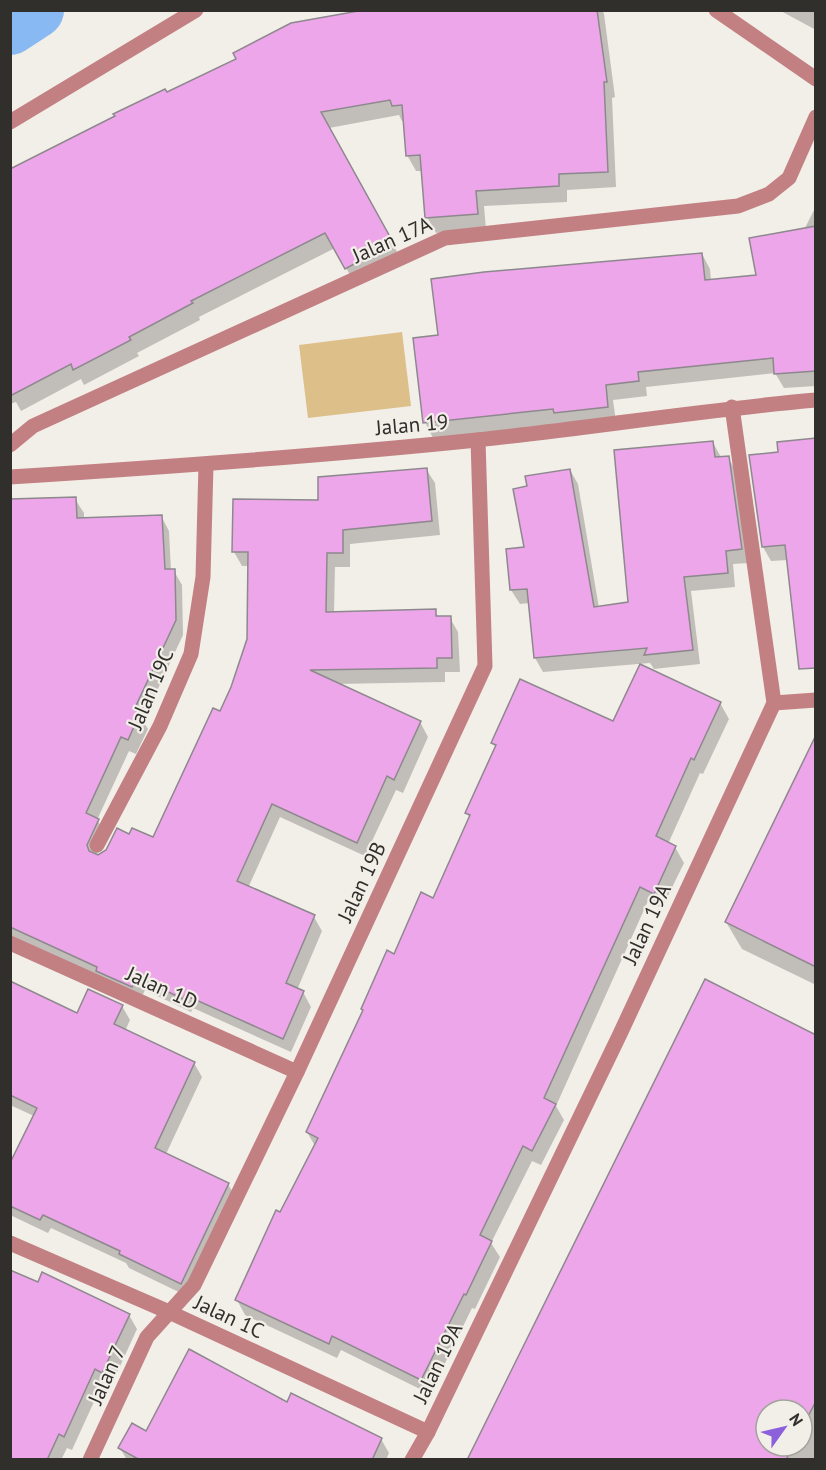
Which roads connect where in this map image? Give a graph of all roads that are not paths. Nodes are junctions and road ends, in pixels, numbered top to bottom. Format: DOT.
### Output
graph roads {
  1 [pos="196,10"];
  2 [pos="717,10"];
  3 [pos="816,79"];
  4 [pos="816,117"];
  5 [pos="10,122"];
  6 [pos="816,400"];
  7 [pos="732,407"];
  8 [pos="478,440"];
  9 [pos="10,445"];
  10 [pos="206,465"];
  11 [pos="10,477"];
  12 [pos="816,700"];
  13 [pos="774,703"];
  14 [pos="97,845"];
  15 [pos="10,943"];
  16 [pos="297,1072"];
  17 [pos="10,1243"];
  18 [pos="169,1312"];
  19 [pos="428,1432"];
  20 [pos="90,1460"];
  21 [pos="412,1460"];
  1 -- 5 [label="street"];
  2 -- 3 [label="street"];
  4 -- 9 [label="street, Jalan 17A"];
  6 -- 7 [label="street, Jalan 19"];
  7 -- 8 [label="street, Jalan 19"];
  7 -- 13 [label="street"];
  8 -- 10 [label="street, Jalan 19"];
  8 -- 16 [label="street, Jalan 19B"];
  10 -- 11 [label="street, Jalan 19"];
  10 -- 14 [label="street, Jalan 19C"];
  12 -- 13 [label="street"];
  13 -- 19 [label="street, Jalan 19A"];
  15 -- 16 [label="street, Jalan 1D"];
  16 -- 18 [label="street, Jalan 19B"];
  17 -- 18 [label="street, Jalan 1C"];
  18 -- 19 [label="street, Jalan 1C"];
  18 -- 20 [label="street, Jalan 7"];
  19 -- 21 [label="street, Jalan 19A"];
}
